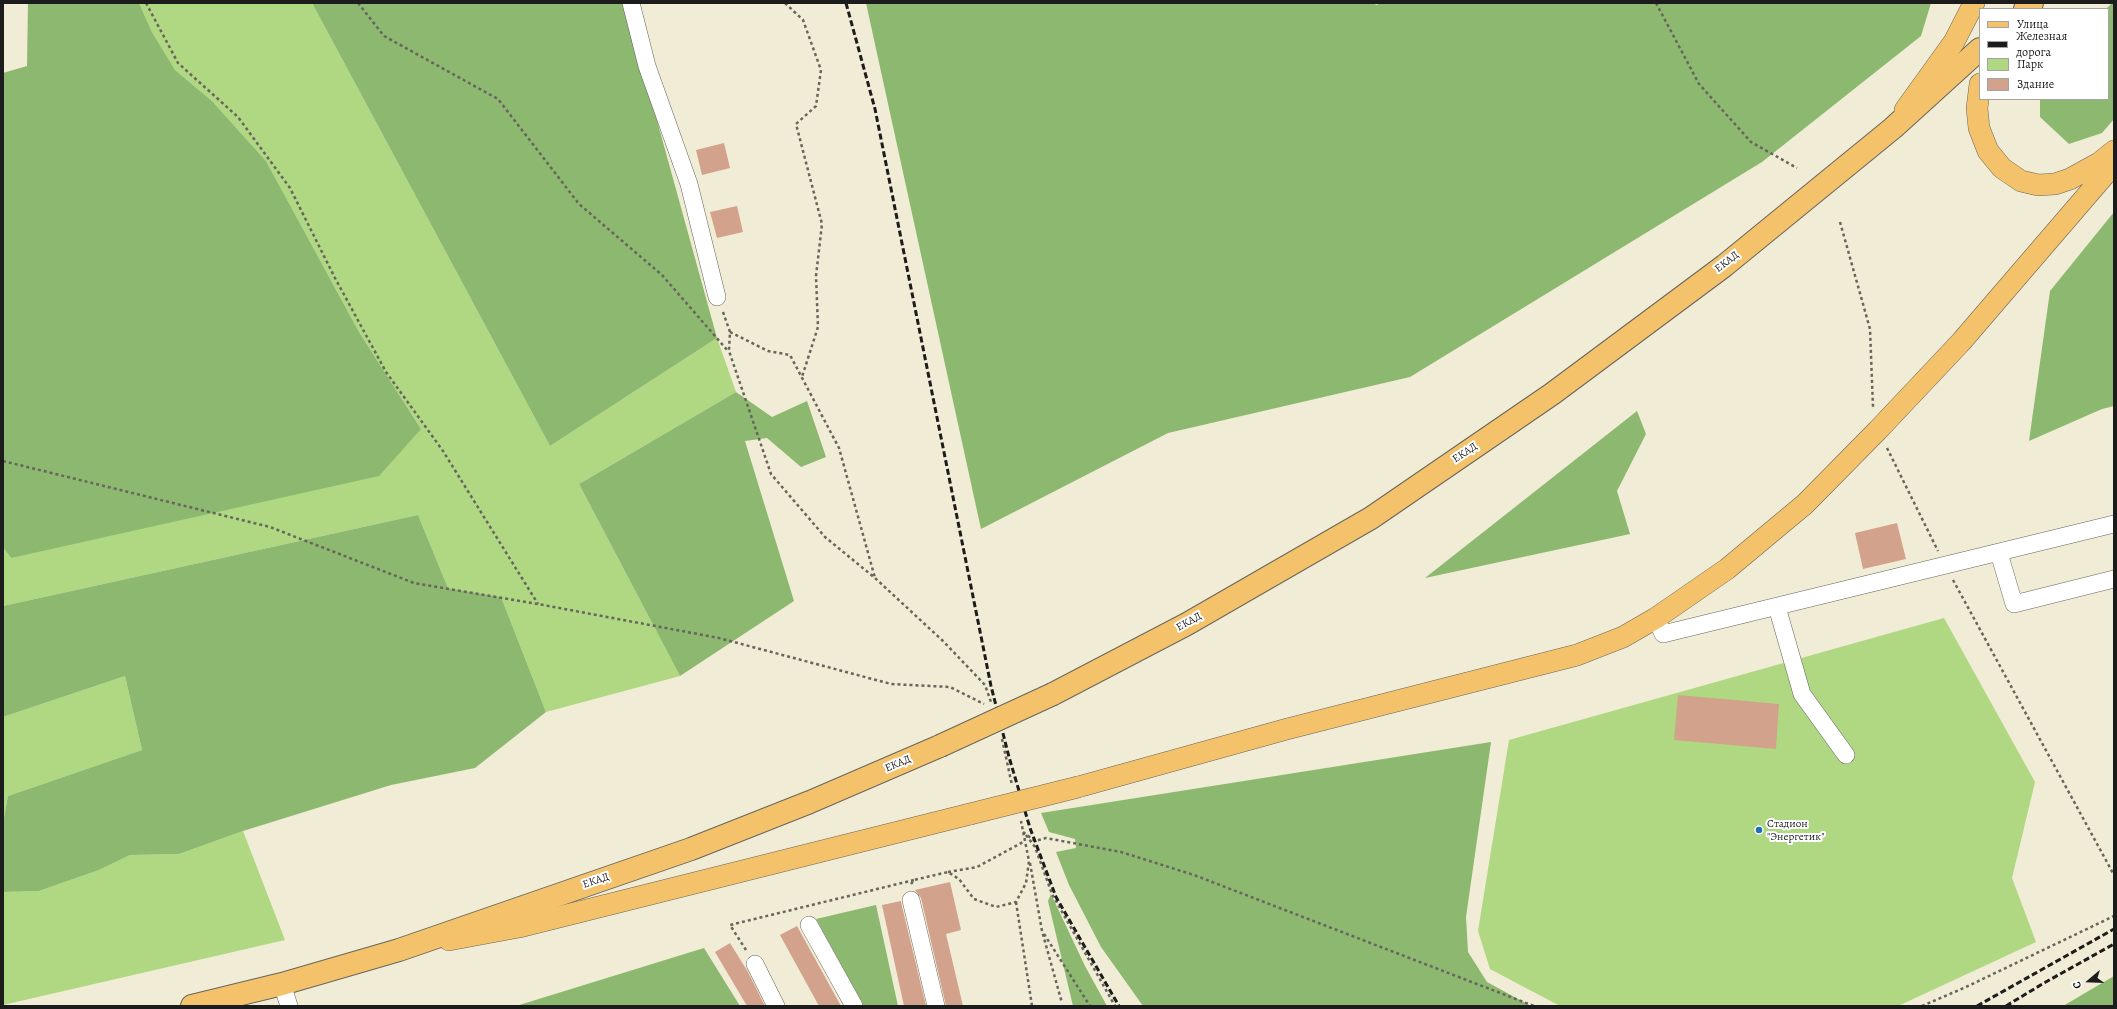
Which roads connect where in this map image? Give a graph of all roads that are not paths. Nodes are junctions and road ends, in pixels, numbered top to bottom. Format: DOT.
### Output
graph roads {
  1 [pos="631,3"];
  2 [pos="1974,3"];
  3 [pos="1979,50"];
  4 [pos="1979,92"];
  5 [pos="1893,128"];
  6 [pos="2114,151"];
  7 [pos="2114,164"];
  8 [pos="717,297"];
  9 [pos="2114,524"];
  10 [pos="1999,553"];
  11 [pos="2114,579"];
  12 [pos="1777,606"];
  13 [pos="1656,618"];
  14 [pos="1846,755"];
  15 [pos="911,900"];
  16 [pos="809,925"];
  17 [pos="399,950"];
  18 [pos="755,964"];
  19 [pos="282,984"];
  20 [pos="192,1006"];
  21 [pos="289,1006"];
  22 [pos="776,1006"];
  23 [pos="854,1006"];
  24 [pos="936,1006"];
  1 -- 8 [label="street"];
  2 -- 5 [label="main road"];
  3 -- 5 [label="highway, ЕКАД"];
  4 -- 6 [label="main road"];
  5 -- 17 [label="highway, ЕКАД, bridge"];
  7 -- 13 [label="main road"];
  9 -- 10 [label="street"];
  10 -- 11 [label="street"];
  10 -- 12 [label="street"];
  12 -- 13 [label="street"];
  12 -- 14 [label="street"];
  13 -- 17 [label="main road, bridge"];
  15 -- 24 [label="street"];
  16 -- 23 [label="street"];
  17 -- 19 [label="highway, ЕКАД"];
  18 -- 22 [label="street"];
  19 -- 20 [label="highway, ЕКАД"];
  19 -- 21 [label="street"];
}
